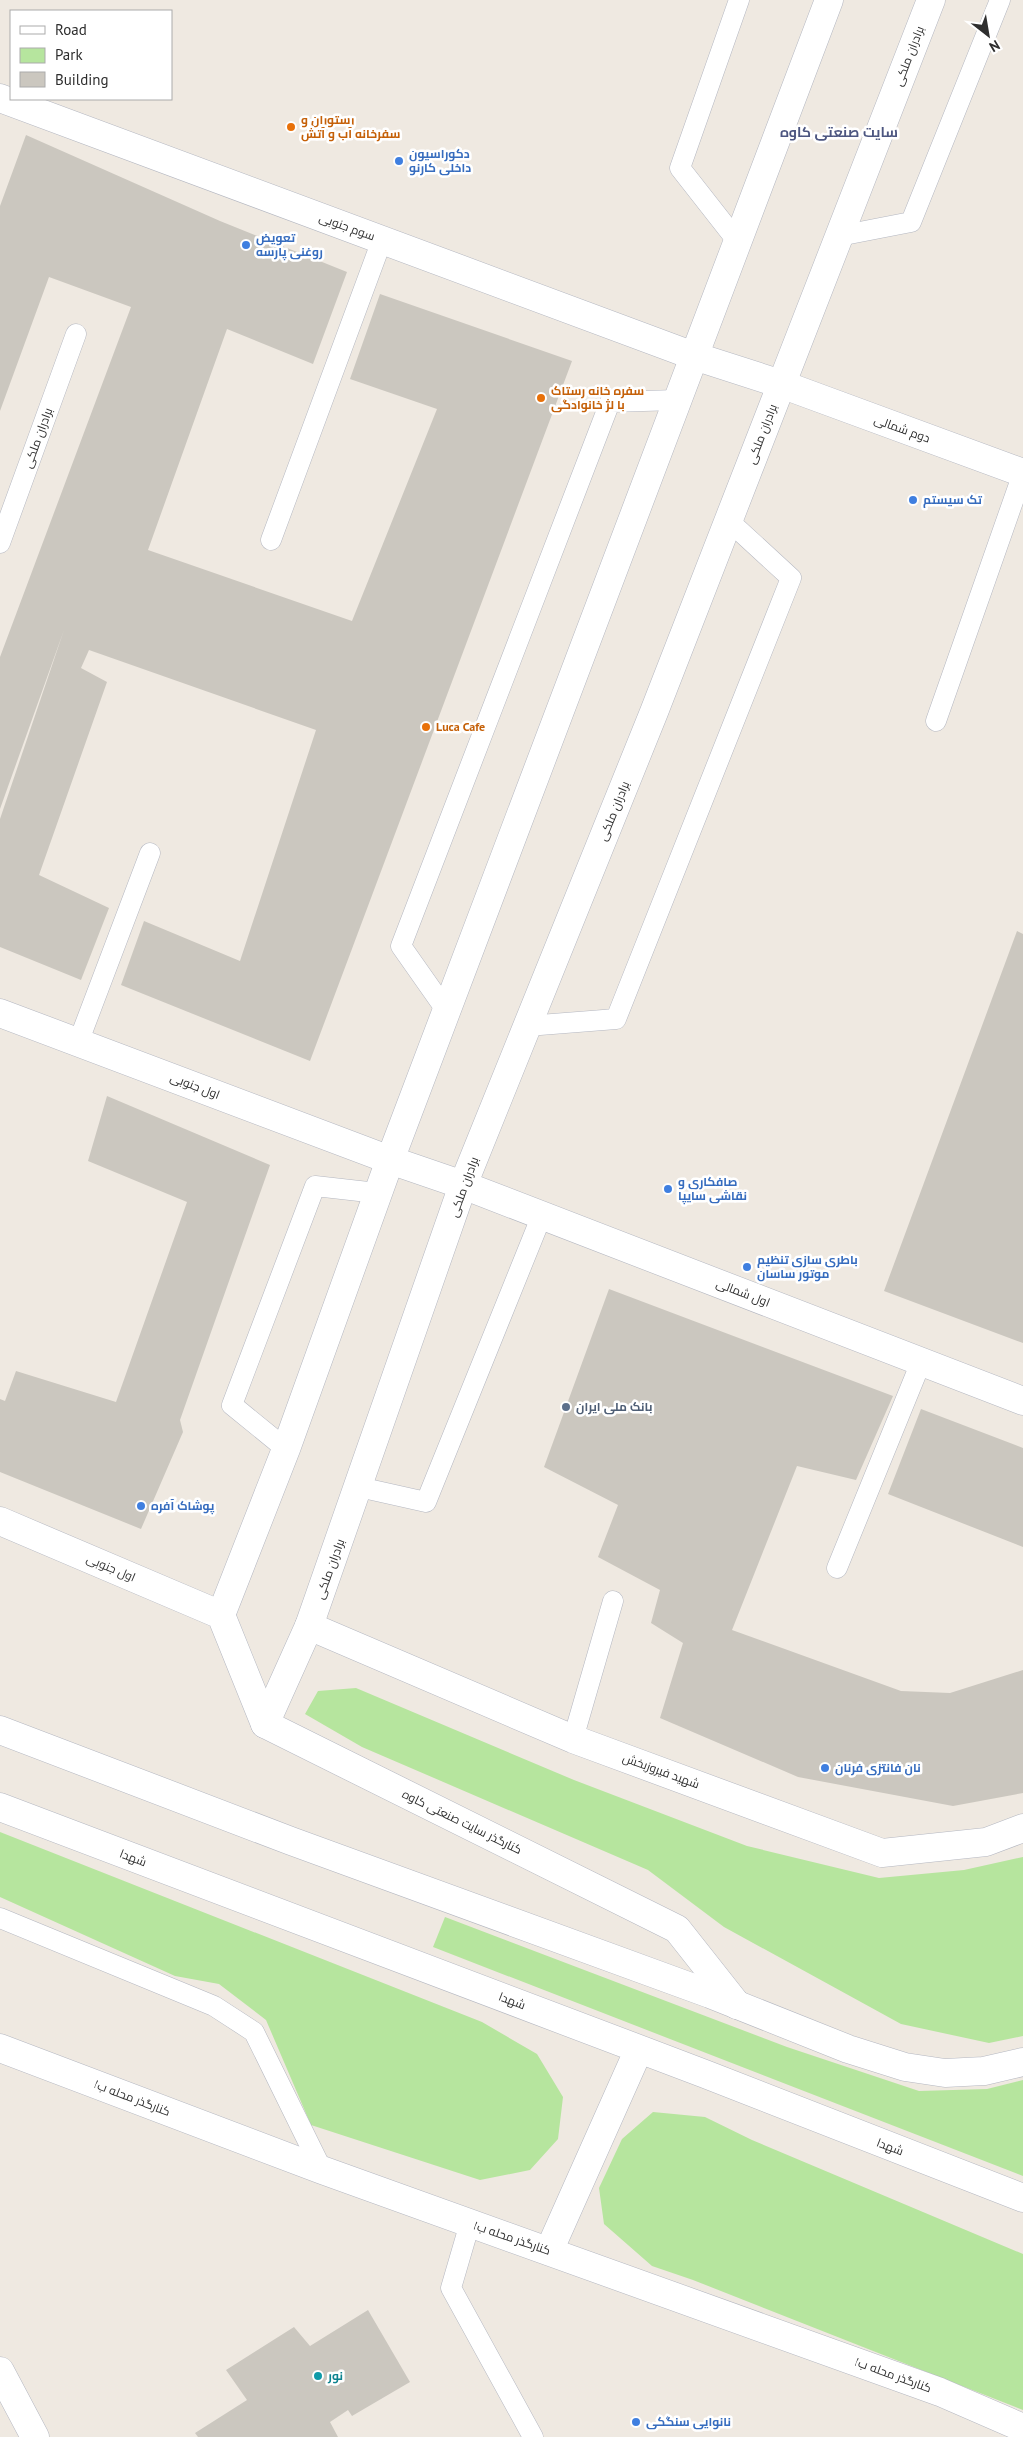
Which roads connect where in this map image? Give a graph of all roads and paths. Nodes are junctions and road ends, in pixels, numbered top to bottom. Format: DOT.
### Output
graph roads {
  1 [pos="739,0"];
  2 [pos="829,0"];
  3 [pos="931,0"];
  4 [pos="1000,0"];
  5 [pos="0,98"];
  6 [pos="839,236"];
  7 [pos="382,240"];
  8 [pos="738,242"];
  9 [pos="76,334"];
  10 [pos="694,356"];
  11 [pos="782,384"];
  12 [pos="677,400"];
  13 [pos="1023,473"];
  14 [pos="729,521"];
  15 [pos="271,540"];
  16 [pos="0,543"];
  17 [pos="936,721"];
  18 [pos="150,853"];
  19 [pos="446,1010"];
  20 [pos="0,1014"];
  21 [pos="527,1026"];
  22 [pos="78,1043"];
  23 [pos="390,1160"];
  24 [pos="463,1185"];
  25 [pos="377,1193"];
  26 [pos="542,1215"];
  27 [pos="921,1362"];
  28 [pos="1023,1401"];
  29 [pos="286,1450"];
  30 [pos="359,1487"];
  31 [pos="0,1521"];
  32 [pos="837,1568"];
  33 [pos="613,1601"];
  34 [pos="221,1615"];
  35 [pos="309,1626"];
  36 [pos="265,1724"];
  37 [pos="0,1730"];
  38 [pos="573,1739"];
  39 [pos="0,1807"];
  40 [pos="1023,1828"];
  41 [pos="0,1918"];
  42 [pos="737,2006"];
  43 [pos="0,2048"];
  44 [pos="639,2049"];
  45 [pos="1023,2062"];
  46 [pos="322,2170"];
  47 [pos="1023,2198"];
  48 [pos="470,2223"];
  49 [pos="549,2251"];
  50 [pos="0,2371"];
  51 [pos="1023,2428"];
  52 [pos="34,2437"];
  53 [pos="533,2437"];
  1 -- 8 [label="lane"];
  2 -- 8 [label="main road"];
  3 -- 6 [label="main road, برادران ملکی"];
  4 -- 6 [label="lane"];
  5 -- 7 [label="main road, سوم جنوبی"];
  6 -- 11 [label="main road, برادران ملکی"];
  7 -- 10 [label="main road, سوم جنوبی"];
  7 -- 15 [label="lane"];
  8 -- 10 [label="main road"];
  9 -- 16 [label="lane, برادران ملکی"];
  10 -- 11 [label="main road, سوم جنوبی"];
  10 -- 12 [label="main road"];
  11 -- 13 [label="main road, دوم شمالی"];
  11 -- 14 [label="main road, برادران ملکی"];
  12 -- 19 [label="main road"];
  12 -- 19 [label="lane"];
  13 -- 17 [label="lane"];
  14 -- 21 [label="main road, برادران ملکی"];
  14 -- 21 [label="lane"];
  18 -- 22 [label="lane"];
  19 -- 23 [label="main road"];
  20 -- 22 [label="main road, اول جنوبی"];
  21 -- 24 [label="main road, برادران ملکی"];
  22 -- 23 [label="main road, اول جنوبی"];
  23 -- 24 [label="main road, اول جنوبی"];
  23 -- 25 [label="main road"];
  24 -- 26 [label="main road, اول شمالی"];
  24 -- 30 [label="main road, برادران ملکی"];
  25 -- 29 [label="main road"];
  25 -- 29 [label="lane"];
  26 -- 27 [label="main road, اول شمالی"];
  26 -- 30 [label="lane"];
  27 -- 28 [label="main road, اول شمالی"];
  27 -- 32 [label="lane"];
  29 -- 34 [label="main road"];
  30 -- 35 [label="main road, برادران ملکی"];
  31 -- 34 [label="main road, اول جنوبی"];
  33 -- 38 [label="lane"];
  34 -- 36 [label="main road"];
  35 -- 36 [label="main road, برادران ملکی"];
  35 -- 38 [label="main road, شهید فیروزبخش"];
  36 -- 42 [label="main road, کنارگذر سایت صنعتی کاوه"];
  37 -- 42 [label="main road"];
  38 -- 40 [label="main road, شهید فیروزبخش"];
  39 -- 44 [label="main road, شهدا"];
  41 -- 46 [label="lane"];
  42 -- 45 [label="main road"];
  43 -- 46 [label="main road, کنارگذر محله ب۱"];
  44 -- 47 [label="main road, شهدا"];
  44 -- 49 [label="main road"];
  46 -- 48 [label="main road, کنارگذر محله ب۱"];
  48 -- 49 [label="main road, کنارگذر محله ب۱"];
  48 -- 53 [label="lane"];
  49 -- 51 [label="main road, کنارگذر محله ب۱"];
  50 -- 52 [label="main road"];
}
